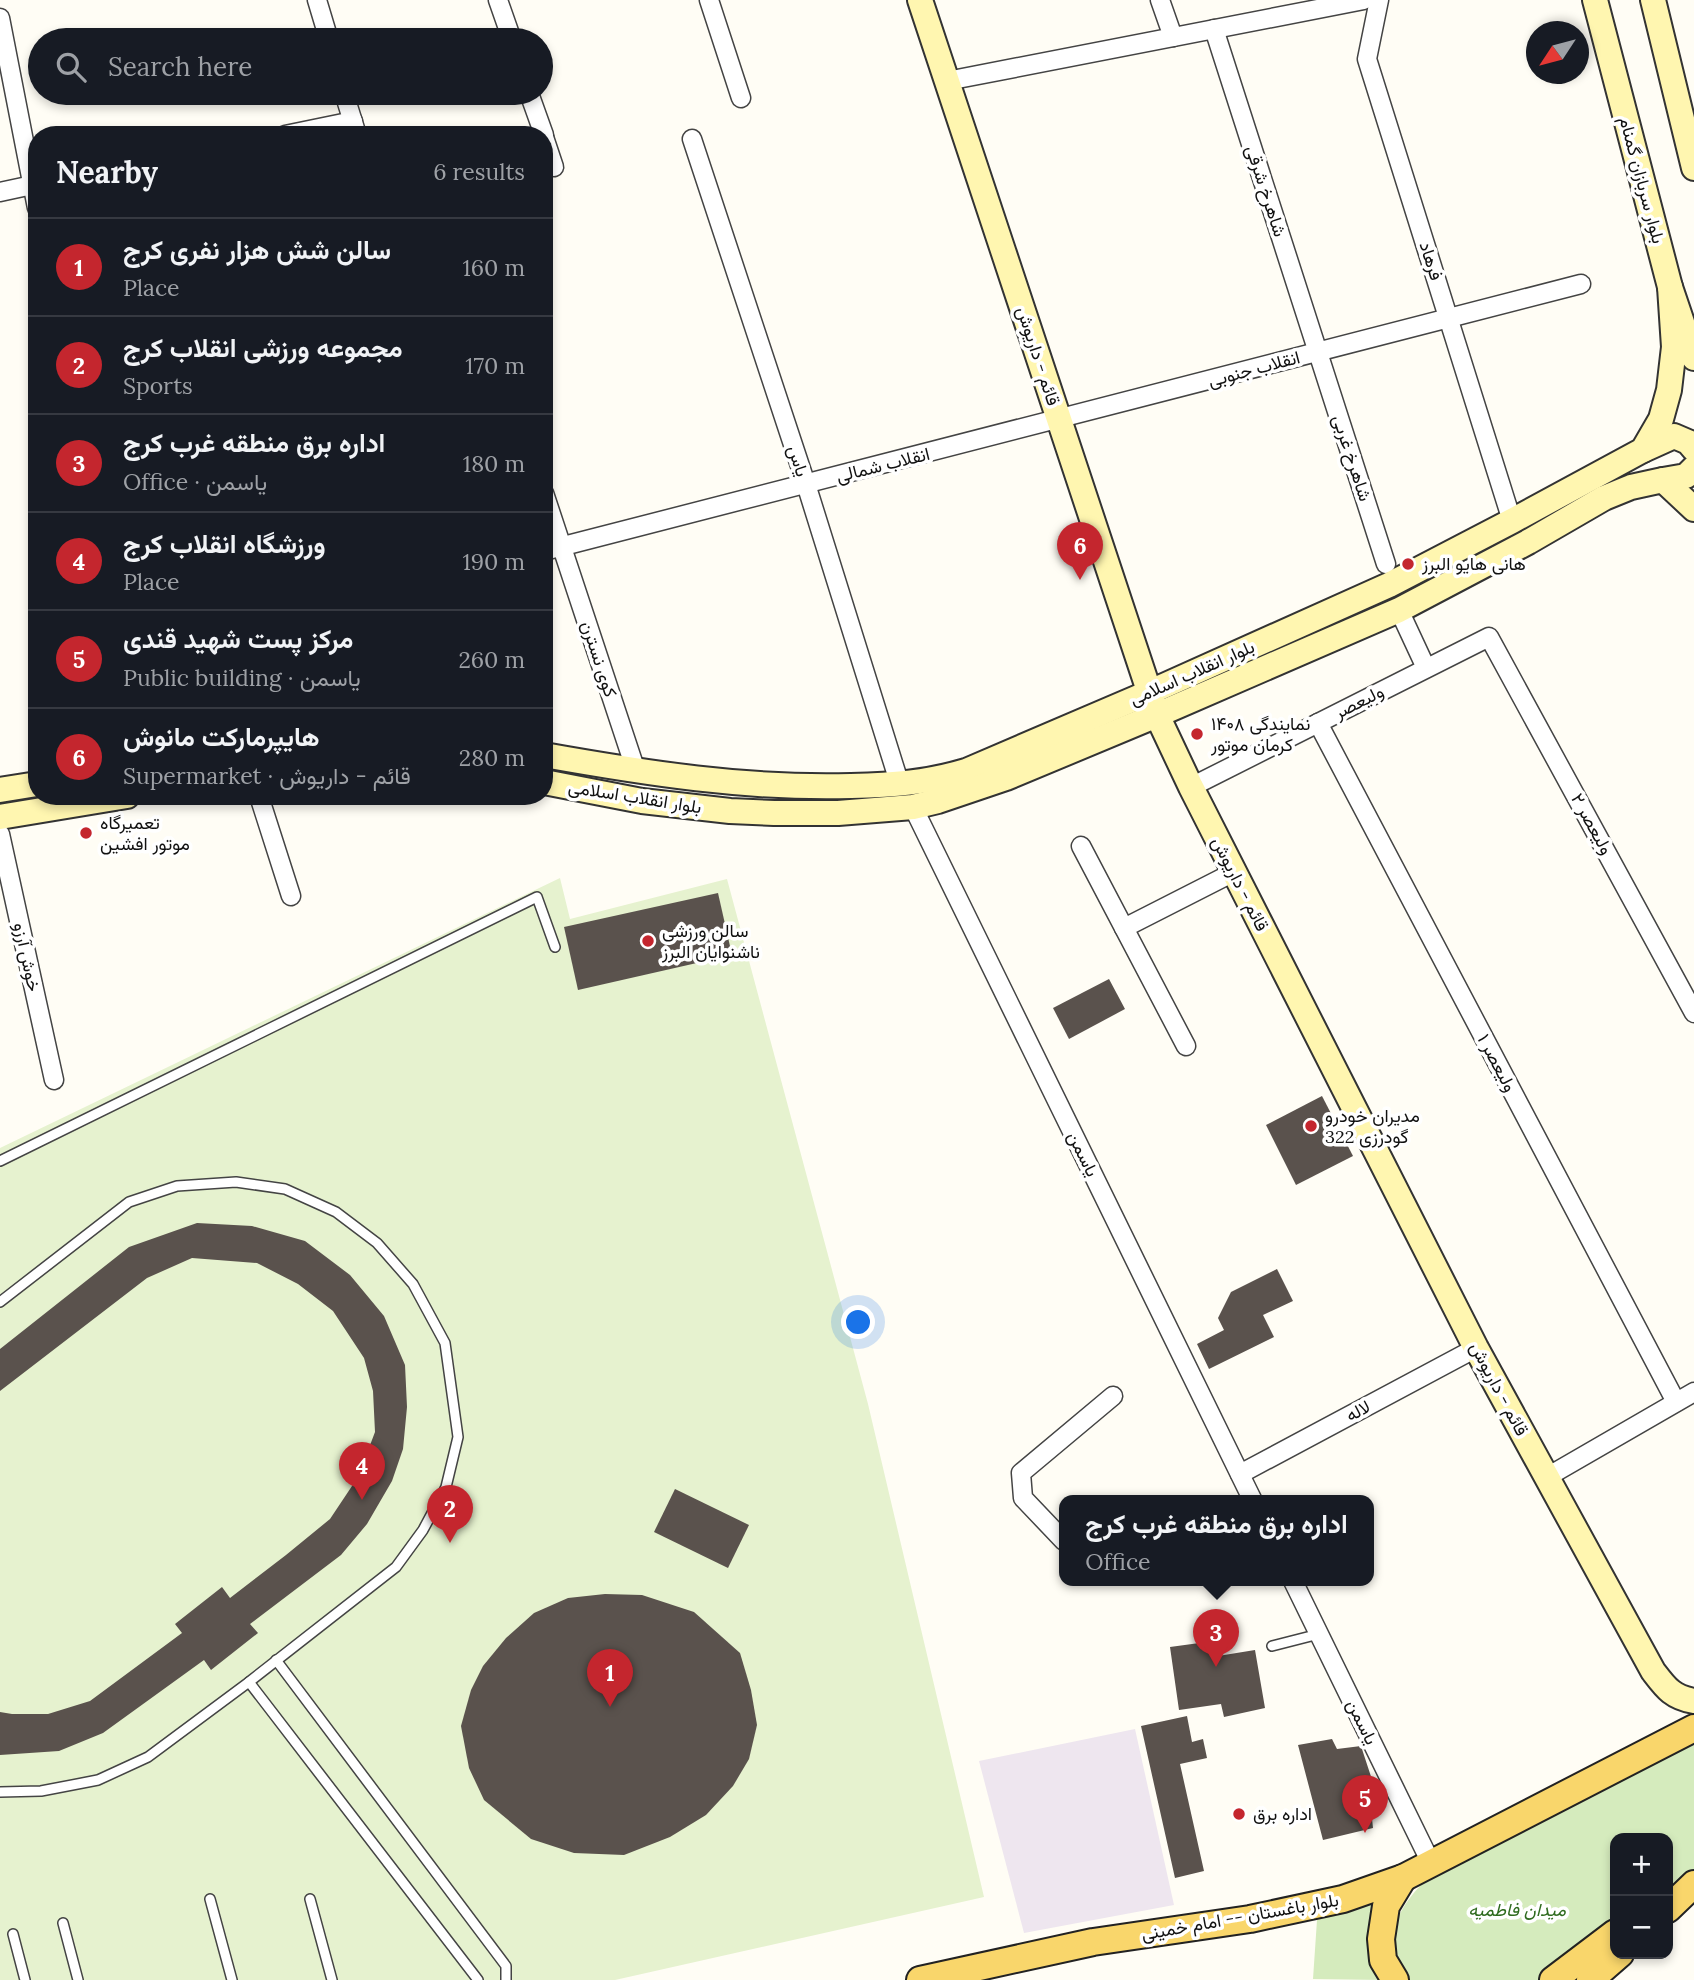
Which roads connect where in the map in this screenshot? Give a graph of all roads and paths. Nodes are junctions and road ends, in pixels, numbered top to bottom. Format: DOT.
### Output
graph roads {
  1 [pos="317,0"];
  2 [pos="498,0"];
  3 [pos="709,0"];
  4 [pos="920,0"];
  5 [pos="1160,0"];
  6 [pos="1364,0"];
  7 [pos="1379,0"];
  8 [pos="1595,0"];
  9 [pos="1653,0"];
  10 [pos="0,18"];
  11 [pos="325,28"];
  12 [pos="508,28"];
  13 [pos="1214,29"];
  14 [pos="1173,37"];
  15 [pos="947,81"];
  16 [pos="741,98"];
  17 [pos="348,105"];
  18 [pos="533,105"];
  19 [pos="354,126"];
  20 [pos="541,126"];
  21 [pos="692,139"];
  22 [pos="28,152"];
  23 [pos="553,164"];
  24 [pos="554,167"];
  25 [pos="1694,168"];
  26 [pos="28,186"];
  27 [pos="0,192"];
  28 [pos="1581,284"];
  29 [pos="1670,287"];
  30 [pos="1449,319"];
  31 [pos="1319,353"];
  32 [pos="1694,358"];
  33 [pos="1059,420"];
  34 [pos="1694,449"];
  35 [pos="1643,450"];
  36 [pos="1694,468"];
  37 [pos="1663,480"];
  38 [pos="806,484"];
  39 [pos="1694,509"];
  40 [pos="553,520"];
  41 [pos="1512,521"];
  42 [pos="562,547"];
  43 [pos="553,549"];
  44 [pos="1386,564"];
  45 [pos="1399,610"];
  46 [pos="1489,637"];
  47 [pos="1426,668"];
  48 [pos="1153,704"];
  49 [pos="1318,723"];
  50 [pos="553,757"];
  51 [pos="636,771"];
  52 [pos="553,784"];
  53 [pos="28,785"];
  54 [pos="900,785"];
  55 [pos="1191,787"];
  56 [pos="0,790"];
  57 [pos="73,805"];
  58 [pos="262,805"];
  59 [pos="913,807"];
  60 [pos="0,817"];
  61 [pos="0,834"];
  62 [pos="1081,846"];
  63 [pos="1234,872"];
  64 [pos="291,897"];
  65 [pos="1124,928"];
  66 [pos="555,947"];
  67 [pos="1694,1013"];
  68 [pos="1186,1046"];
  69 [pos="54,1080"];
  70 [pos="0,1161"];
  71 [pos="0,1302"];
  72 [pos="1476,1348"];
  73 [pos="1694,1392"];
  74 [pos="1113,1396"];
  75 [pos="1676,1402"];
  76 [pos="1240,1474"];
  77 [pos="1547,1477"];
  78 [pos="1250,1495"];
  79 [pos="1059,1536"];
  80 [pos="1295,1586"];
  81 [pos="1319,1634"];
  82 [pos="1272,1646"];
  83 [pos="276,1660"];
  84 [pos="249,1682"];
  85 [pos="1694,1701"];
  86 [pos="1694,1728"];
  87 [pos="0,1792"];
  88 [pos="1431,1863"];
  89 [pos="1403,1878"];
  90 [pos="210,1899"];
  91 [pos="310,1899"];
  92 [pos="63,1923"];
  93 [pos="13,1934"];
  94 [pos="1610,1937"];
  95 [pos="25,1980"];
  96 [pos="78,1980"];
  97 [pos="232,1980"];
  98 [pos="332,1980"];
  99 [pos="478,1980"];
  100 [pos="506,1980"];
  101 [pos="920,1980"];
  102 [pos="1395,1980"];
  103 [pos="1553,1980"];
  1 -- 11 [label="street"];
  2 -- 12 [label="street"];
  3 -- 16 [label="street"];
  4 -- 15 [label="main road, قائم - داریوش"];
  5 -- 14 [label="street"];
  6 -- 13 [label="street"];
  7 -- 30 [label="street, فرهاد"];
  8 -- 29 [label="main road, بلوار سربازان گمنام"];
  9 -- 25 [label="main road"];
  10 -- 22 [label="street"];
  13 -- 14 [label="street"];
  13 -- 31 [label="street, شاهرخ شرقی"];
  14 -- 15 [label="street"];
  15 -- 33 [label="main road, قائم - داریوش"];
  17 -- 19 [label="street"];
  18 -- 20 [label="street"];
  21 -- 38 [label="street, یاس"];
  23 -- 24 [label="street"];
  26 -- 27 [label="street"];
  28 -- 30 [label="street, انقلاب جنوبی"];
  29 -- 32 [label="main road, بلوار سربازان گمنام"];
  29 -- 35 [label="main road"];
  30 -- 31 [label="street, انقلاب جنوبی"];
  30 -- 41 [label="street, فرهاد"];
  31 -- 33 [label="street, انقلاب جنوبی"];
  31 -- 44 [label="street, شاهرخ غربی"];
  33 -- 38 [label="street, انقلاب شمالی"];
  33 -- 48 [label="main road, قائم - داریوش"];
  34 -- 35 [label="main road, بلوار انقلاب اسلامی"];
  35 -- 41 [label="main road, بلوار انقلاب اسلامی"];
  36 -- 37 [label="main road, بلوار انقلاب اسلامی"];
  37 -- 39 [label="main road"];
  37 -- 45 [label="main road, بلوار انقلاب اسلامی"];
  38 -- 42 [label="street, انقلاب شمالی"];
  38 -- 54 [label="street, یاس"];
  40 -- 42 [label="street, کوی نسترن"];
  41 -- 48 [label="main road, بلوار انقلاب اسلامی"];
  42 -- 43 [label="street, انقلاب شمالی"];
  42 -- 51 [label="street, کوی نسترن"];
  45 -- 47 [label="street"];
  45 -- 48 [label="main road, بلوار انقلاب اسلامی"];
  46 -- 47 [label="street, ولیعصر"];
  46 -- 67 [label="street, ولیعصر ۲"];
  47 -- 49 [label="street, ولیعصر"];
  48 -- 54 [label="main road, بلوار انقلاب اسلامی"];
  48 -- 55 [label="main road, قائم - داریوش"];
  48 -- 59 [label="main road, بلوار انقلاب اسلامی"];
  49 -- 55 [label="street, ولیعصر"];
  49 -- 75 [label="street, ولیعصر ۱"];
  50 -- 51 [label="main road, بلوار انقلاب اسلامی"];
  51 -- 54 [label="main road, بلوار انقلاب اسلامی"];
  52 -- 59 [label="main road, بلوار انقلاب اسلامی"];
  53 -- 56 [label="main road"];
  54 -- 59 [label="main road"];
  55 -- 63 [label="main road, قائم - داریوش"];
  57 -- 60 [label="main road"];
  58 -- 64 [label="street"];
  59 -- 76 [label="street, یاسمن"];
  61 -- 69 [label="street, خوش آرزو"];
  62 -- 65 [label="street"];
  63 -- 65 [label="street"];
  63 -- 72 [label="main road, قائم - داریوش"];
  65 -- 68 [label="street"];
  66 -- 70 [label="lane"];
  71 -- 83 [label="lane"];
  72 -- 76 [label="street, لاله"];
  72 -- 77 [label="main road, قائم - داریوش"];
  73 -- 75 [label="street"];
  74 -- 79 [label="street"];
  75 -- 77 [label="street"];
  76 -- 78 [label="street, یاسمن"];
  77 -- 85 [label="main road, قائم - داریوش"];
  80 -- 81 [label="street, یاسمن"];
  81 -- 82 [label="lane"];
  81 -- 88 [label="street, یاسمن"];
  83 -- 84 [label="lane"];
  83 -- 100 [label="lane"];
  84 -- 87 [label="lane"];
  84 -- 99 [label="lane"];
  86 -- 88 [label="main road, بلوار باغستان -- امام خمینی"];
  88 -- 89 [label="main road, بلوار باغستان -- امام خمینی"];
  89 -- 101 [label="main road, بلوار باغستان -- امام خمینی"];
  89 -- 102 [label="main road"];
  90 -- 97 [label="lane"];
  91 -- 98 [label="lane"];
  92 -- 96 [label="lane"];
  93 -- 95 [label="lane"];
  94 -- 103 [label="main road"];
}
